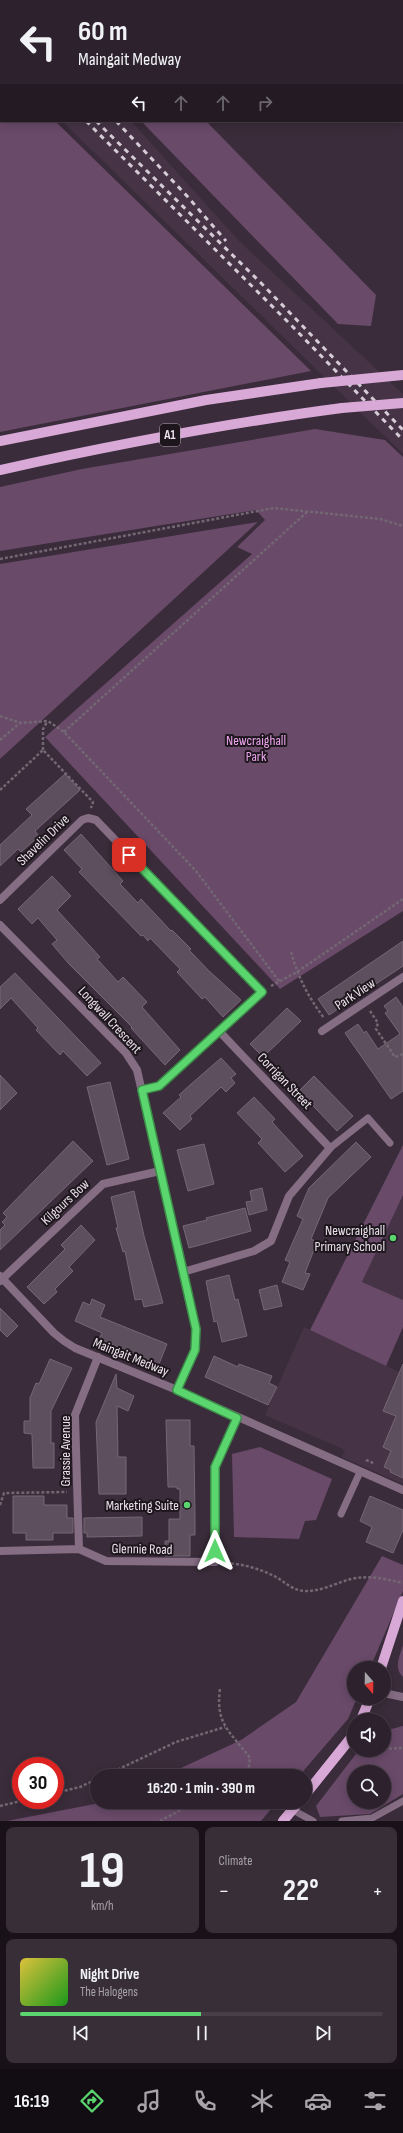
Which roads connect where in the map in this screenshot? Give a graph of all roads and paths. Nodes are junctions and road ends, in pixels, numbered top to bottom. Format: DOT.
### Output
graph roads {
  1 [pos="403,375"];
  2 [pos="403,403"];
  3 [pos="0,441"];
  4 [pos="0,470"];
  5 [pos="307,512"];
  6 [pos="403,526"];
  7 [pos="0,559"];
  8 [pos="0,716"];
  9 [pos="48,721"];
  10 [pos="21,723"];
  11 [pos="64,732"];
  12 [pos="0,740"];
  13 [pos="43,750"];
  14 [pos="0,790"];
  15 [pos="88,818"];
  16 [pos="403,899"];
  17 [pos="0,900"];
  18 [pos="0,925"];
  19 [pos="291,952"];
  20 [pos="297,972"];
  21 [pos="403,977"];
  22 [pos="279,981"];
  23 [pos="262,992"];
  24 [pos="365,1003"];
  25 [pos="330,1026"];
  26 [pos="322,1031"];
  27 [pos="220,1032"];
  28 [pos="403,1054"];
  29 [pos="142,1090"];
  30 [pos="390,1143"];
  31 [pos="330,1148"];
  32 [pos="160,1171"];
  33 [pos="183,1272"];
  34 [pos="1,1279"];
  35 [pos="98,1357"];
  36 [pos="177,1390"];
  37 [pos="237,1418"];
  38 [pos="360,1472"];
  39 [pos="403,1490"];
  40 [pos="78,1491"];
  41 [pos="0,1505"];
  42 [pos="341,1514"];
  43 [pos="79,1549"];
  44 [pos="0,1551"];
  45 [pos="215,1562"];
  46 [pos="403,1584"];
  47 [pos="403,1601"];
  48 [pos="383,1661"];
  49 [pos="220,1689"];
  50 [pos="391,1694"];
  51 [pos="403,1697"];
  52 [pos="225,1727"];
  53 [pos="347,1743"];
  54 [pos="403,1748"];
  55 [pos="391,1749"];
  56 [pos="119,1769"];
  57 [pos="249,1769"];
  58 [pos="90,1782"];
  59 [pos="312,1786"];
  60 [pos="64,1791"];
  61 [pos="403,1802"];
  62 [pos="12,1803"];
  63 [pos="0,1806"];
  64 [pos="183,1809"];
  65 [pos="293,1809"];
  66 [pos="299,1809"];
  67 [pos="160,1821"];
  68 [pos="283,1821"];
  69 [pos="313,1821"];
  70 [pos="342,1821"];
  1 -- 3 [label="main road, A1, bridge"];
  2 -- 4 [label="main road, A1, bridge"];
  5 -- 6 [label="path"];
  5 -- 7 [label="path"];
  5 -- 11 [label="path"];
  8 -- 10 [label="path"];
  9 -- 10 [label="path"];
  9 -- 11 [label="path"];
  9 -- 13 [label="path"];
  10 -- 12 [label="path"];
  11 -- 22 [label="path"];
  13 -- 14 [label="path"];
  13 -- 15 [label="path"];
  15 -- 17 [label="street, Shavelin Drive"];
  15 -- 23 [label="street"];
  16 -- 20 [label="path"];
  18 -- 29 [label="street, Longwall Crescent"];
  19 -- 20 [label="path"];
  20 -- 22 [label="path"];
  20 -- 25 [label="path"];
  21 -- 24 [label="street, Park View"];
  22 -- 23 [label="path"];
  23 -- 27 [label="street"];
  24 -- 25 [label="street, Park View"];
  24 -- 28 [label="path"];
  25 -- 26 [label="street, Park View"];
  27 -- 29 [label="street"];
  27 -- 31 [label="street, Corrigan Street"];
  29 -- 32 [label="street, Longwall Crescent"];
  30 -- 31 [label="lane"];
  31 -- 33 [label="street"];
  32 -- 33 [label="street, Longwall Crescent"];
  32 -- 34 [label="street, Kilgours Bow"];
  33 -- 36 [label="street, Longwall Crescent"];
  34 -- 35 [label="street, Maingait Medway"];
  35 -- 36 [label="street, Maingait Medway"];
  35 -- 40 [label="street, Grassie Avenue"];
  36 -- 37 [label="street, Maingait Medway"];
  37 -- 38 [label="street, Maingait Medway"];
  37 -- 45 [label="street"];
  38 -- 39 [label="street, Maingait Medway"];
  38 -- 42 [label="lane"];
  40 -- 41 [label="path"];
  40 -- 43 [label="street, Grassie Avenue"];
  43 -- 44 [label="street, Glennie Road"];
  43 -- 45 [label="street, Glennie Road"];
  45 -- 46 [label="path"];
  47 -- 48 [label="main road"];
  49 -- 52 [label="path"];
  50 -- 51 [label="street"];
  52 -- 56 [label="path"];
  52 -- 57 [label="path"];
  53 -- 59 [label="main road"];
  54 -- 55 [label="path"];
  58 -- 60 [label="path"];
  61 -- 70 [label="lane"];
  62 -- 63 [label="path"];
  64 -- 67 [label="path"];
  65 -- 68 [label="main road"];
  66 -- 69 [label="lane"];
}
